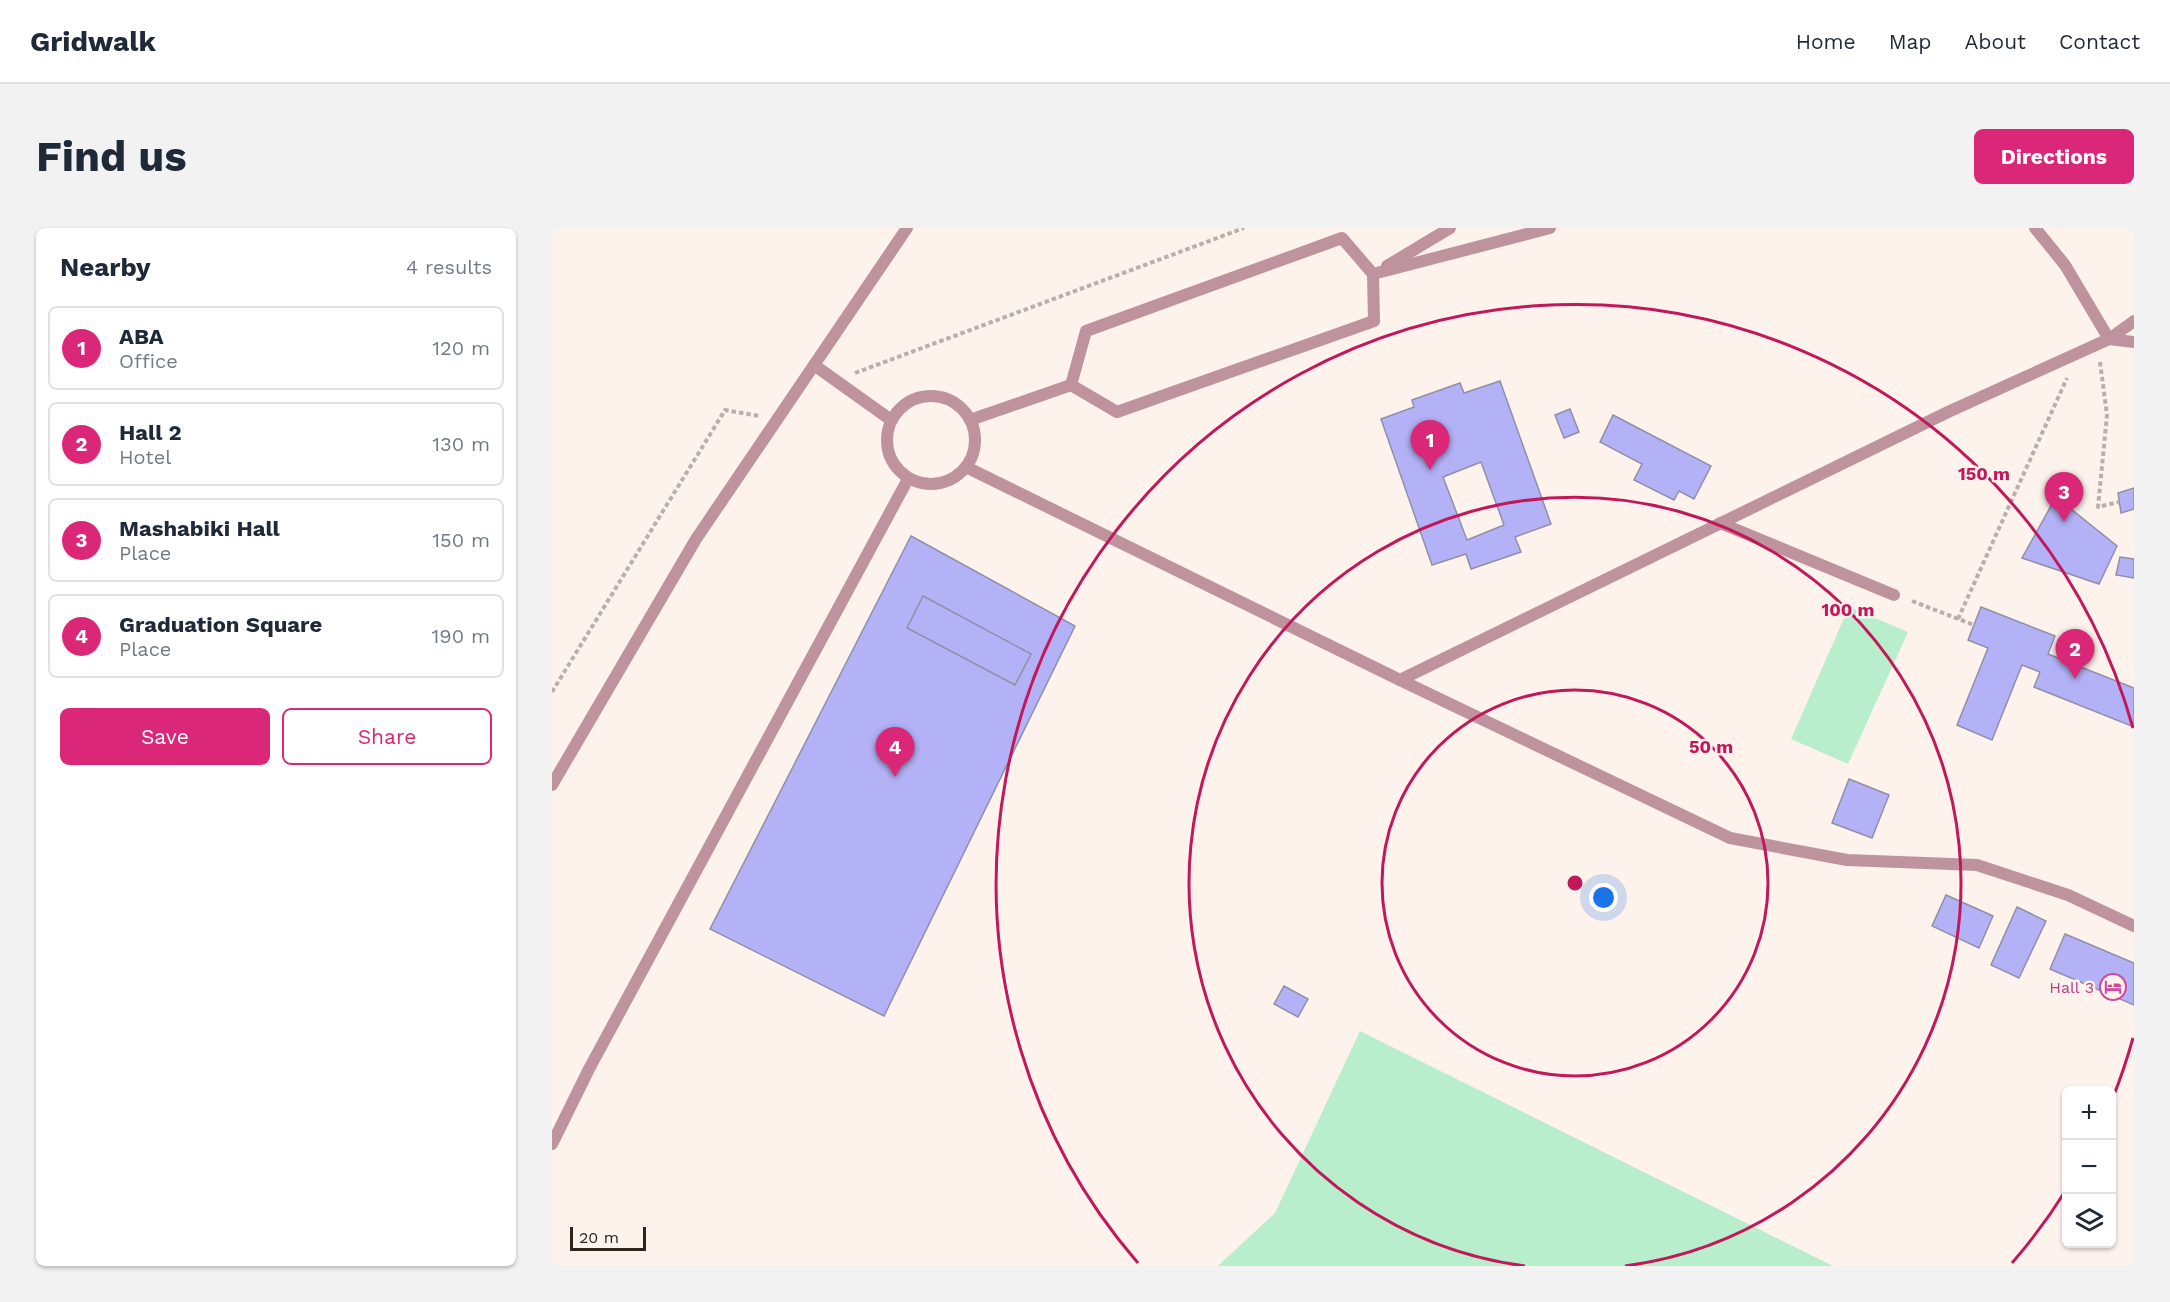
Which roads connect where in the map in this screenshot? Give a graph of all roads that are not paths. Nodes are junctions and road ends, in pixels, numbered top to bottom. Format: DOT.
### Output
graph roads {
  1 [pos="907,228"];
  2 [pos="1450,228"];
  3 [pos="1550,228"];
  4 [pos="2035,228"];
  5 [pos="1373,274"];
  6 [pos="2134,321"];
  7 [pos="2104,341"];
  8 [pos="2134,342"];
  9 [pos="814,365"];
  10 [pos="1071,384"];
  11 [pos="891,420"];
  12 [pos="970,420"];
  13 [pos="966,467"];
  14 [pos="908,479"];
  15 [pos="1720,523"];
  16 [pos="1894,595"];
  17 [pos="1400,680"];
  18 [pos="552,785"];
  19 [pos="2134,926"];
  20 [pos="552,1144"];
  1 -- 9 [label="lane"];
  2 -- 5 [label="lane"];
  3 -- 5 [label="lane"];
  4 -- 7 [label="lane"];
  5 -- 10 [label="lane"];
  5 -- 10 [label="lane"];
  6 -- 7 [label="lane"];
  7 -- 8 [label="lane"];
  7 -- 15 [label="lane"];
  9 -- 11 [label="lane"];
  9 -- 18 [label="lane"];
  10 -- 12 [label="lane"];
  11 -- 12 [label="lane"];
  11 -- 14 [label="lane"];
  12 -- 13 [label="lane"];
  13 -- 14 [label="lane"];
  13 -- 17 [label="lane"];
  14 -- 20 [label="lane"];
  15 -- 16 [label="lane"];
  15 -- 17 [label="lane"];
  17 -- 19 [label="lane"];
}
